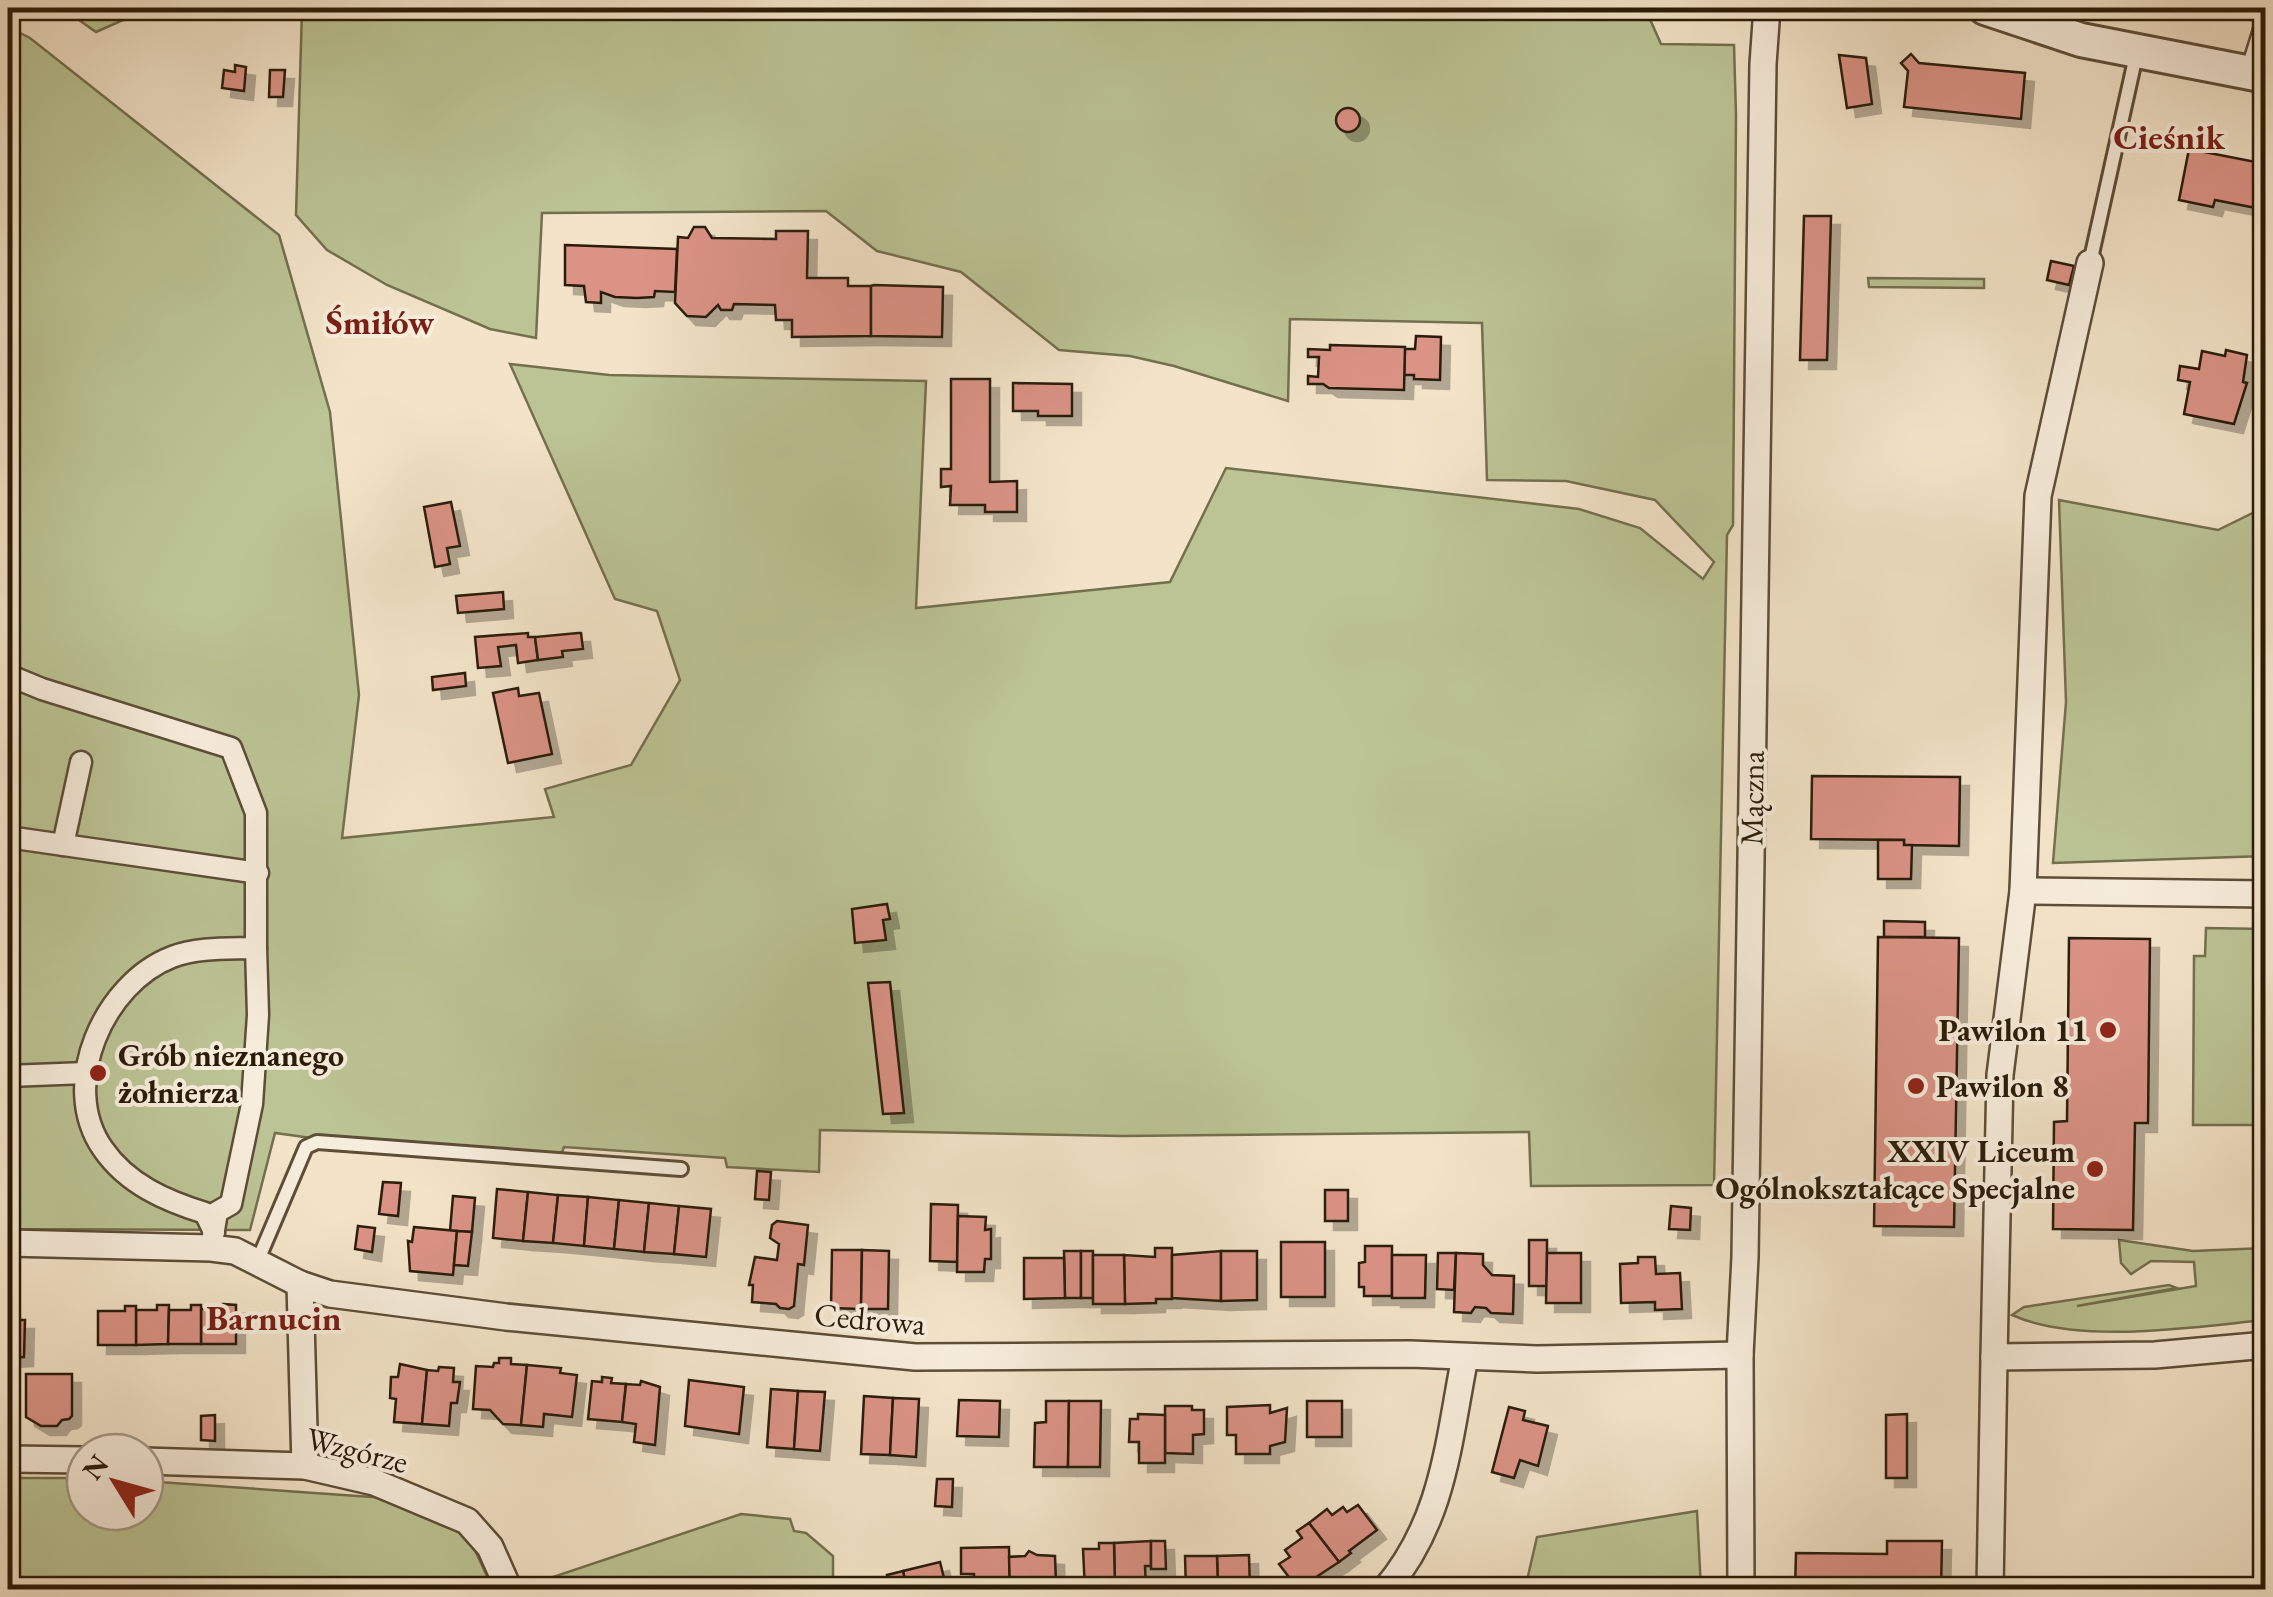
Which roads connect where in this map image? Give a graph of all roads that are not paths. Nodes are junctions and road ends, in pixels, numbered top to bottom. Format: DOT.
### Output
graph roads {
  1 [pos="1767,8"];
  2 [pos="1986,8"];
  3 [pos="2266,32"];
  4 [pos="2138,51"];
  5 [pos="2259,75"];
  6 [pos="2090,263"];
  7 [pos="8,676"];
  8 [pos="81,762"];
  9 [pos="8,837"];
  10 [pos="63,844"];
  11 [pos="258,873"];
  12 [pos="2023,891"];
  13 [pos="2266,894"];
  14 [pos="256,948"];
  15 [pos="86,1073"];
  16 [pos="8,1076"];
  17 [pos="680,1169"];
  18 [pos="212,1240"];
  19 [pos="8,1243"];
  20 [pos="258,1260"];
  21 [pos="300,1284"];
  22 [pos="2266,1345"];
  23 [pos="1740,1355"];
  24 [pos="1994,1356"];
  25 [pos="1464,1357"];
  26 [pos="8,1459"];
  27 [pos="65,1460"];
  28 [pos="165,1462"];
  29 [pos="305,1466"];
  30 [pos="509,1590"];
  31 [pos="1385,1590"];
  32 [pos="1741,1590"];
  33 [pos="1990,1590"];
  1 -- 23 [label="street, Mączna"];
  2 -- 4 [label="street"];
  3 -- 5 [label="street"];
  4 -- 5 [label="street"];
  4 -- 6 [label="lane"];
  6 -- 12 [label="street"];
  7 -- 11 [label="street"];
  8 -- 10 [label="street"];
  9 -- 10 [label="street"];
  10 -- 11 [label="street"];
  11 -- 14 [label="street"];
  12 -- 13 [label="street"];
  12 -- 24 [label="street"];
  14 -- 15 [label="street"];
  14 -- 18 [label="street"];
  15 -- 16 [label="street"];
  15 -- 18 [label="street"];
  17 -- 20 [label="lane"];
  18 -- 19 [label="street, Cedrowa"];
  18 -- 20 [label="street, Cedrowa"];
  20 -- 21 [label="street, Cedrowa"];
  21 -- 25 [label="street, Cedrowa"];
  21 -- 29 [label="street"];
  22 -- 24 [label="street"];
  23 -- 25 [label="street, Cedrowa"];
  23 -- 32 [label="street, Mączna"];
  24 -- 33 [label="street"];
  25 -- 31 [label="street"];
  26 -- 27 [label="street"];
  28 -- 29 [label="street, Wzgórze"];
  29 -- 30 [label="street, Wzgórze"];
}
